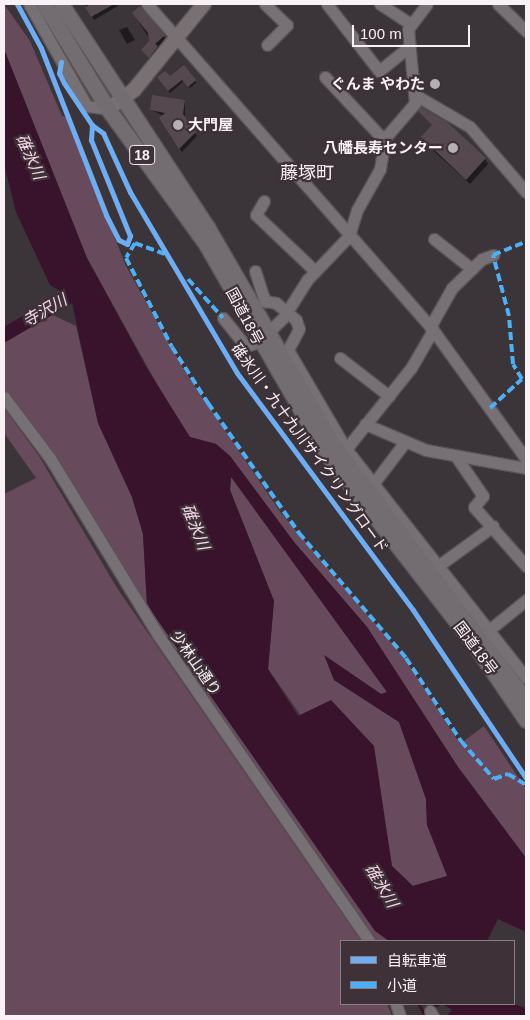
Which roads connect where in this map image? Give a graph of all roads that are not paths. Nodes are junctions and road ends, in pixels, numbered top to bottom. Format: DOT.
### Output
graph roads {
  1 [pos="29,4"];
  2 [pos="44,4"];
  3 [pos="61,4"];
  4 [pos="147,4"];
  5 [pos="204,4"];
  6 [pos="265,4"];
  7 [pos="327,4"];
  8 [pos="380,4"];
  9 [pos="427,4"];
  10 [pos="498,4"];
  11 [pos="411,24"];
  12 [pos="526,31"];
  13 [pos="176,39"];
  14 [pos="266,45"];
  15 [pos="409,47"];
  16 [pos="326,77"];
  17 [pos="417,96"];
  18 [pos="122,101"];
  19 [pos="108,109"];
  20 [pos="384,140"];
  21 [pos="526,192"];
  22 [pos="264,201"];
  23 [pos="350,236"];
  24 [pos="434,239"];
  25 [pos="493,255"];
  26 [pos="472,270"];
  27 [pos="255,271"];
  28 [pos="315,271"];
  29 [pos="289,312"];
  30 [pos="223,318"];
  31 [pos="432,328"];
  32 [pos="264,337"];
  33 [pos="340,358"];
  34 [pos="390,396"];
  35 [pos="4,397"];
  36 [pos="365,424"];
  37 [pos="405,442"];
  38 [pos="346,449"];
  39 [pos="457,458"];
  40 [pos="526,459"];
  41 [pos="526,468"];
  42 [pos="373,484"];
  43 [pos="493,526"];
  44 [pos="522,553"];
  45 [pos="438,566"];
  46 [pos="526,566"];
  47 [pos="526,600"];
  48 [pos="489,630"];
  49 [pos="506,669"];
  50 [pos="526,678"];
  51 [pos="526,692"];
  52 [pos="526,700"];
  53 [pos="526,720"];
  54 [pos="368,940"];
  1 -- 19 [label="street"];
  2 -- 19 [label="highway, 国道18号 / 18"];
  3 -- 18 [label="highway, 国道18号 / 18"];
  4 -- 13 [label="street"];
  5 -- 13 [label="main road"];
  6 -- 14 [label="street"];
  7 -- 15 [label="street"];
  8 -- 11 [label="street"];
  9 -- 11 [label="street"];
  10 -- 12 [label="street"];
  11 -- 15 [label="street"];
  13 -- 18 [label="main road"];
  13 -- 23 [label="street"];
  15 -- 17 [label="street"];
  16 -- 20 [label="street"];
  17 -- 20 [label="street"];
  17 -- 21 [label="street"];
  18 -- 19 [label="main road"];
  18 -- 32 [label="highway, 国道18号 / 18"];
  19 -- 32 [label="highway, 国道18号 / 18"];
  20 -- 23 [label="street"];
  22 -- 28 [label="street"];
  23 -- 28 [label="street"];
  23 -- 31 [label="street"];
  24 -- 26 [label="street"];
  25 -- 26 [label="street"];
  26 -- 31 [label="street"];
  27 -- 29 [label="street"];
  28 -- 29 [label="street"];
  29 -- 32 [label="street"];
  29 -- 38 [label="street"];
  30 -- 32 [label="street"];
  31 -- 34 [label="street"];
  31 -- 40 [label="street"];
  32 -- 49 [label="highway, 国道18号 / 18"];
  32 -- 53 [label="highway, 国道18号 / 18"];
  33 -- 34 [label="street"];
  34 -- 36 [label="street"];
  35 -- 54 [label="street, 少林山通り"];
  36 -- 37 [label="street"];
  36 -- 38 [label="street"];
  37 -- 39 [label="street"];
  37 -- 42 [label="street"];
  38 -- 42 [label="street"];
  39 -- 41 [label="street"];
  39 -- 43 [label="street"];
  42 -- 45 [label="street"];
  43 -- 44 [label="street"];
  43 -- 45 [label="street"];
  44 -- 46 [label="street"];
  45 -- 48 [label="street"];
  47 -- 48 [label="street"];
  48 -- 50 [label="street"];
  49 -- 51 [label="highway, 18"];
  49 -- 52 [label="highway, 国道18号 / 18"];
}
